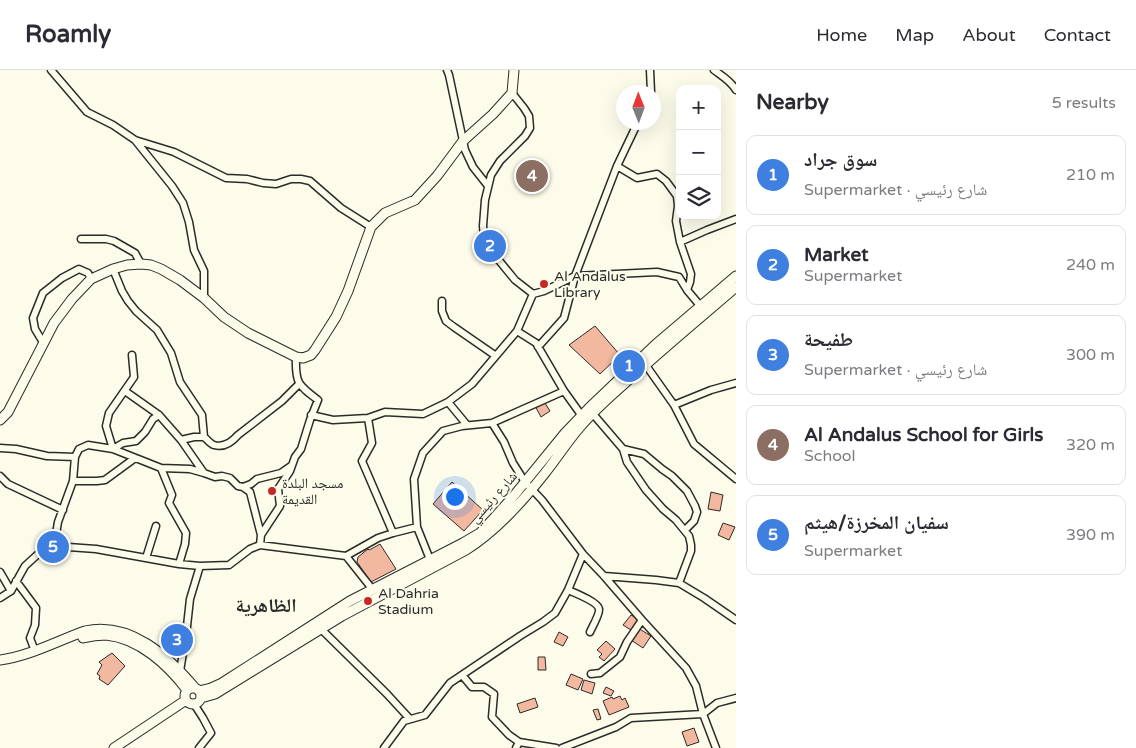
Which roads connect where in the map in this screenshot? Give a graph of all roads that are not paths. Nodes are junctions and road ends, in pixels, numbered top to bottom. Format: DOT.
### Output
graph roads {
  1 [pos="52,70"];
  2 [pos="447,70"];
  3 [pos="514,70"];
  4 [pos="650,70"];
  5 [pos="714,70"];
  6 [pos="651,85"];
  7 [pos="736,90"];
  8 [pos="512,93"];
  9 [pos="634,130"];
  10 [pos="135,140"];
  11 [pos="463,141"];
  12 [pos="617,166"];
  13 [pos="488,186"];
  14 [pos="736,219"];
  15 [pos="371,227"];
  16 [pos="81,239"];
  17 [pos="680,242"];
  18 [pos="141,264"];
  19 [pos="113,269"];
  20 [pos="575,276"];
  21 [pos="736,276"];
  22 [pos="91,279"];
  23 [pos="736,288"];
  24 [pos="687,290"];
  25 [pos="533,294"];
  26 [pos="204,298"];
  27 [pos="442,300"];
  28 [pos="703,310"];
  29 [pos="517,331"];
  30 [pos="44,344"];
  31 [pos="538,347"];
  32 [pos="132,355"];
  33 [pos="496,356"];
  34 [pos="296,357"];
  35 [pos="645,364"];
  36 [pos="736,383"];
  37 [pos="300,384"];
  38 [pos="125,391"];
  39 [pos="564,391"];
  40 [pos="448,402"];
  41 [pos="674,405"];
  42 [pos="593,414"];
  43 [pos="159,415"];
  44 [pos="312,415"];
  45 [pos="582,416"];
  46 [pos="368,418"];
  47 [pos="0,420"];
  48 [pos="492,423"];
  49 [pos="466,425"];
  50 [pos="204,437"];
  51 [pos="181,440"];
  52 [pos="0,448"];
  53 [pos="113,449"];
  54 [pos="623,449"];
  55 [pos="75,457"];
  56 [pos="136,458"];
  57 [pos="292,466"];
  58 [pos="161,468"];
  59 [pos="204,473"];
  60 [pos="0,476"];
  61 [pos="736,479"];
  62 [pos="73,481"];
  63 [pos="528,485"];
  64 [pos="242,487"];
  65 [pos="63,510"];
  66 [pos="156,526"];
  67 [pos="417,528"];
  68 [pos="685,530"];
  69 [pos="392,533"];
  70 [pos="261,535"];
  71 [pos="260,545"];
  72 [pos="54,546"];
  73 [pos="584,554"];
  74 [pos="346,556"];
  75 [pos="146,558"];
  76 [pos="432,563"];
  77 [pos="179,564"];
  78 [pos="200,566"];
  79 [pos="0,572"];
  80 [pos="604,576"];
  81 [pos="16,582"];
  82 [pos="679,583"];
  83 [pos="373,590"];
  84 [pos="568,590"];
  85 [pos="11,591"];
  86 [pos="0,598"];
  87 [pos="642,620"];
  88 [pos="736,620"];
  89 [pos="321,624"];
  90 [pos="590,632"];
  91 [pos="35,651"];
  92 [pos="0,660"];
  93 [pos="0,665"];
  94 [pos="180,670"];
  95 [pos="591,674"];
  96 [pos="462,675"];
  97 [pos="194,695"];
  98 [pos="736,698"];
  99 [pos="703,714"];
  100 [pos="410,718"];
  101 [pos="517,745"];
  102 [pos="114,748"];
  103 [pos="199,748"];
  104 [pos="384,748"];
  105 [pos="556,748"];
  106 [pos="562,748"];
  107 [pos="716,748"];
  1 -- 10 [label="street"];
  2 -- 11 [label="street"];
  3 -- 8 [label="main road"];
  4 -- 6 [label="street"];
  5 -- 7 [label="street"];
  8 -- 11 [label="main road"];
  8 -- 13 [label="street"];
  9 -- 12 [label="street"];
  10 -- 15 [label="street"];
  10 -- 26 [label="street"];
  11 -- 13 [label="street"];
  11 -- 15 [label="main road"];
  12 -- 17 [label="street"];
  12 -- 20 [label="street"];
  13 -- 25 [label="street"];
  14 -- 17 [label="street"];
  15 -- 34 [label="main road"];
  16 -- 18 [label="street"];
  17 -- 24 [label="street"];
  18 -- 19 [label="main road"];
  18 -- 26 [label="main road"];
  19 -- 22 [label="main road"];
  19 -- 50 [label="street"];
  20 -- 24 [label="street"];
  20 -- 25 [label="street"];
  20 -- 31 [label="street"];
  21 -- 28 [label="main road, شارع رئيسي"];
  22 -- 30 [label="main road"];
  22 -- 30 [label="street"];
  23 -- 28 [label="main road, شارع رئيسي"];
  24 -- 28 [label="street"];
  25 -- 29 [label="street"];
  26 -- 34 [label="main road"];
  27 -- 33 [label="street"];
  28 -- 35 [label="main road, شارع رئيسي"];
  28 -- 45 [label="main road, شارع رئيسي"];
  29 -- 31 [label="street"];
  29 -- 33 [label="street"];
  30 -- 47 [label="main road"];
  31 -- 39 [label="street"];
  32 -- 38 [label="street"];
  33 -- 40 [label="street"];
  34 -- 37 [label="street"];
  35 -- 41 [label="street"];
  35 -- 42 [label="main road, شارع رئيسي"];
  36 -- 41 [label="street"];
  37 -- 44 [label="street"];
  37 -- 50 [label="street"];
  38 -- 43 [label="street"];
  38 -- 53 [label="street"];
  39 -- 45 [label="street"];
  39 -- 48 [label="street"];
  40 -- 46 [label="street"];
  40 -- 49 [label="street"];
  41 -- 61 [label="street"];
  42 -- 54 [label="street"];
  42 -- 63 [label="main road, شارع رئيسي"];
  43 -- 51 [label="street"];
  43 -- 53 [label="street"];
  44 -- 46 [label="street"];
  44 -- 57 [label="street"];
  45 -- 63 [label="main road, شارع رئيسي"];
  46 -- 69 [label="street"];
  48 -- 49 [label="street"];
  48 -- 63 [label="street"];
  49 -- 67 [label="street"];
  50 -- 51 [label="street"];
  51 -- 59 [label="street"];
  52 -- 55 [label="street"];
  53 -- 55 [label="street"];
  53 -- 56 [label="street"];
  54 -- 68 [label="street"];
  54 -- 68 [label="street"];
  55 -- 62 [label="street"];
  56 -- 58 [label="street"];
  56 -- 62 [label="street"];
  57 -- 64 [label="street"];
  57 -- 70 [label="street"];
  58 -- 59 [label="street"];
  58 -- 77 [label="street"];
  59 -- 64 [label="street"];
  60 -- 65 [label="street"];
  62 -- 65 [label="street"];
  63 -- 73 [label="street"];
  63 -- 76 [label="main road, شارع رئيسي"];
  64 -- 70 [label="street"];
  65 -- 72 [label="street"];
  66 -- 75 [label="street"];
  67 -- 69 [label="street"];
  67 -- 76 [label="street"];
  68 -- 82 [label="street"];
  69 -- 74 [label="street"];
  70 -- 71 [label="street"];
  71 -- 74 [label="street"];
  71 -- 78 [label="street"];
  72 -- 75 [label="street"];
  72 -- 81 [label="street"];
  73 -- 80 [label="street"];
  73 -- 84 [label="street"];
  74 -- 83 [label="street"];
  75 -- 77 [label="street"];
  76 -- 83 [label="main road, شارع رئيسي"];
  76 -- 89 [label="main road, شارع رئيسي"];
  77 -- 78 [label="street"];
  78 -- 94 [label="street"];
  79 -- 85 [label="street"];
  80 -- 82 [label="street"];
  80 -- 87 [label="street"];
  81 -- 85 [label="street"];
  81 -- 91 [label="street"];
  82 -- 88 [label="street"];
  83 -- 89 [label="main road, شارع رئيسي"];
  84 -- 90 [label="street"];
  84 -- 96 [label="street"];
  85 -- 86 [label="street"];
  87 -- 95 [label="street"];
  87 -- 99 [label="street"];
  89 -- 97 [label="main road, شارع رئيسي"];
  89 -- 100 [label="street"];
  91 -- 92 [label="main road"];
  91 -- 94 [label="main road"];
  93 -- 97 [label="main road"];
  94 -- 97 [label="main road"];
  96 -- 100 [label="street"];
  96 -- 101 [label="street"];
  97 -- 102 [label="main road, شارع رئيسي"];
  97 -- 103 [label="street"];
  98 -- 99 [label="street"];
  99 -- 106 [label="street"];
  99 -- 107 [label="street"];
  100 -- 104 [label="street"];
  101 -- 105 [label="street"];
}
